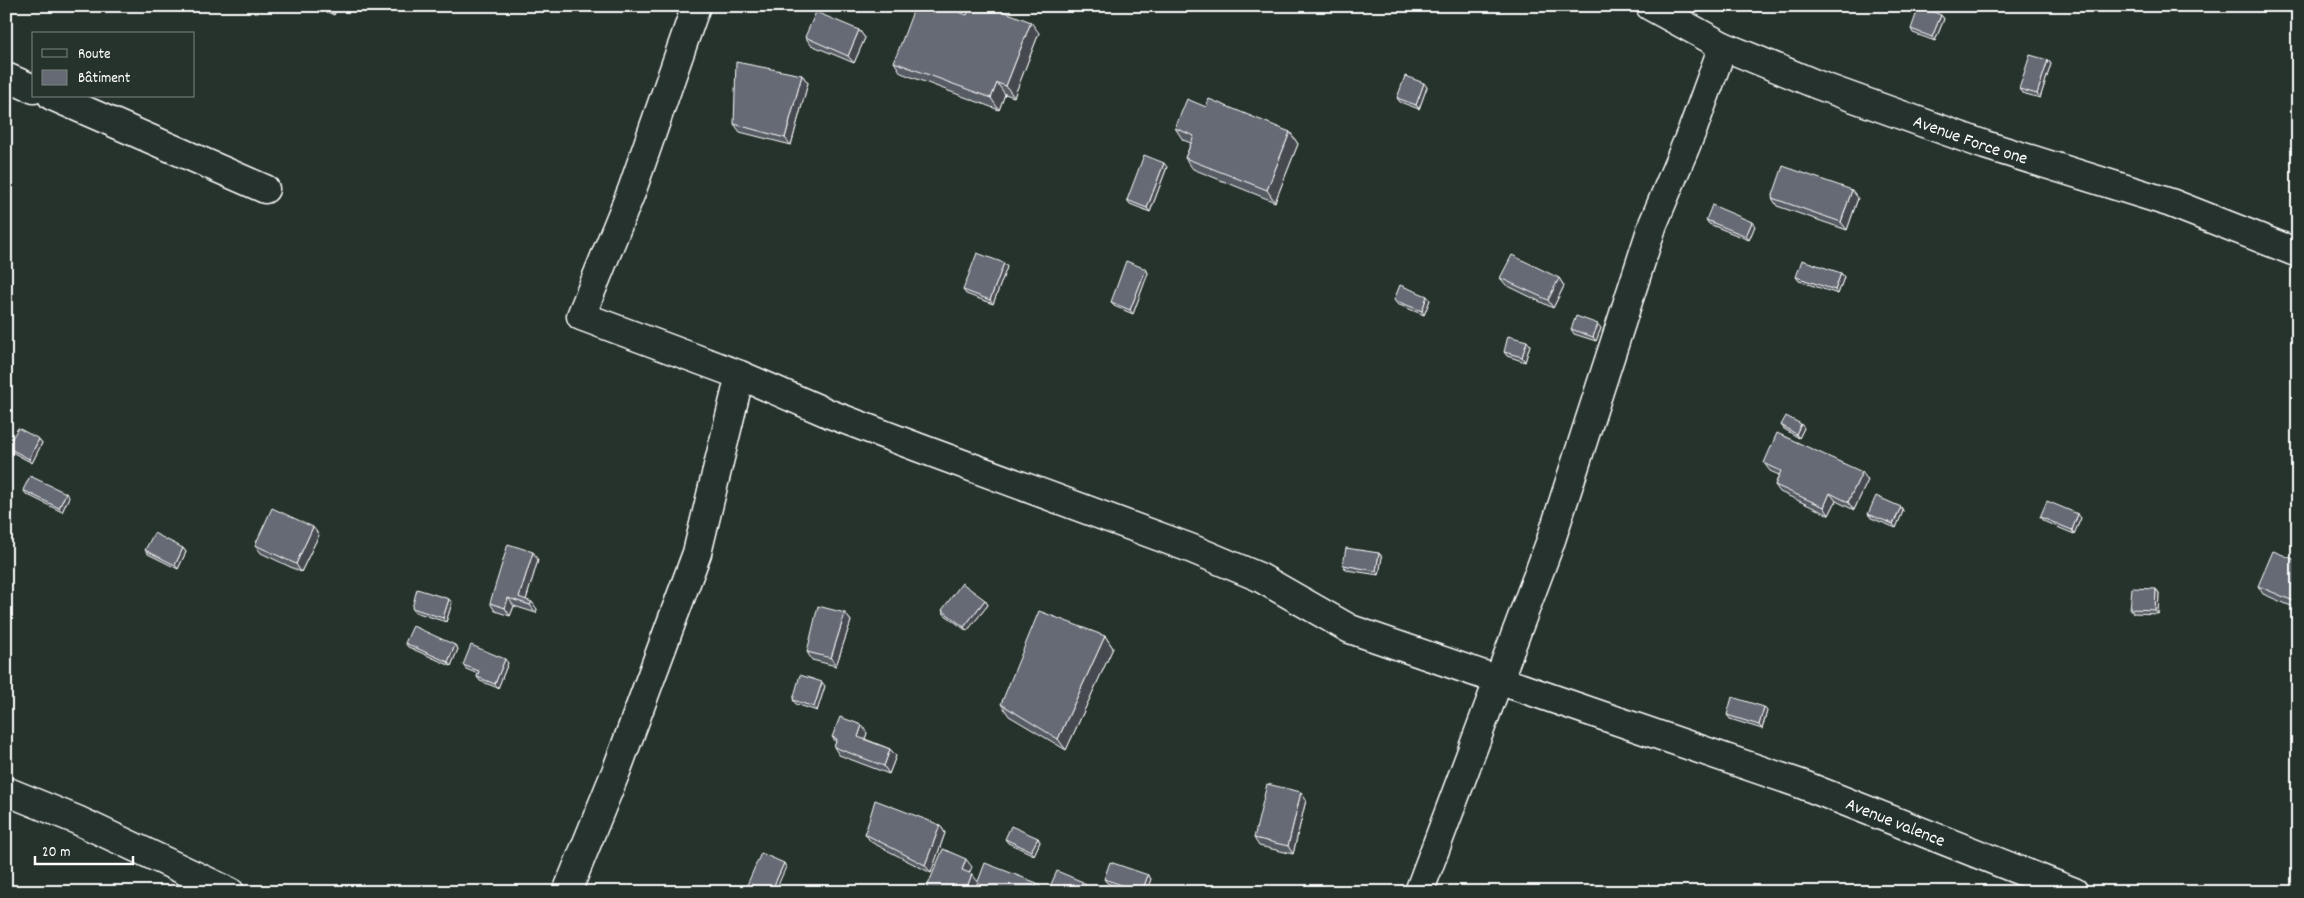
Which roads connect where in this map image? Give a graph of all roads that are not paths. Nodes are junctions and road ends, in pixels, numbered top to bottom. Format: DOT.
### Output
graph roads {
  1 [pos="696,6"];
  2 [pos="1650,6"];
  3 [pos="1723,46"];
  4 [pos="6,77"];
  5 [pos="32,88"];
  6 [pos="57,98"];
  7 [pos="265,189"];
  8 [pos="2298,254"];
  9 [pos="740,375"];
  10 [pos="1500,679"];
  11 [pos="6,791"];
  12 [pos="230,892"];
  13 [pos="567,892"];
  14 [pos="1419,892"];
  15 [pos="2074,892"];
  1 -- 9 [label="street, Avenue valence"];
  2 -- 3 [label="street, Avenue Force one"];
  3 -- 8 [label="street, Avenue Force one"];
  3 -- 10 [label="street"];
  4 -- 5 [label="street"];
  6 -- 7 [label="street"];
  9 -- 10 [label="street, Avenue valence"];
  9 -- 13 [label="street"];
  10 -- 14 [label="street"];
  10 -- 15 [label="street, Avenue valence"];
  11 -- 12 [label="street"];
}
